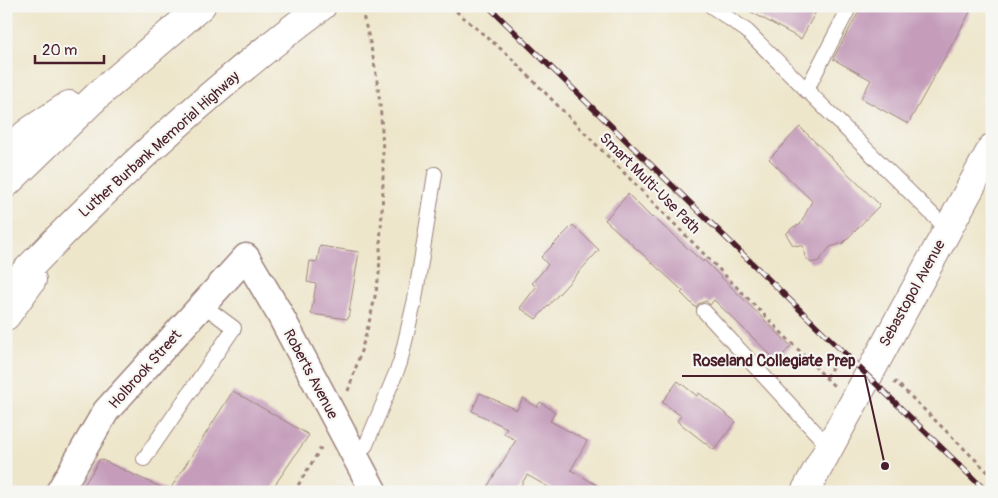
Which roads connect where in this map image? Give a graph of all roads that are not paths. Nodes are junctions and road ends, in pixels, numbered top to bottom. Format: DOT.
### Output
graph roads {
  1 [pos="201,6"];
  2 [pos="322,6"];
  3 [pos="711,6"];
  4 [pos="850,6"];
  5 [pos="141,57"];
  6 [pos="806,91"];
  7 [pos="992,148"];
  8 [pos="6,150"];
  9 [pos="435,174"];
  10 [pos="6,184"];
  11 [pos="79,216"];
  12 [pos="947,229"];
  13 [pos="246,257"];
  14 [pos="6,292"];
  15 [pos="203,305"];
  16 [pos="704,311"];
  17 [pos="6,316"];
  18 [pos="829,447"];
  19 [pos="355,457"];
  20 [pos="144,458"];
  21 [pos="59,492"];
  22 [pos="374,492"];
  23 [pos="805,492"];
  1 -- 5 [label="main road"];
  2 -- 11 [label="main road, Luther Burbank Memorial Highway"];
  3 -- 6 [label="lane"];
  4 -- 6 [label="lane"];
  5 -- 8 [label="main road"];
  5 -- 10 [label="main road"];
  6 -- 12 [label="lane"];
  7 -- 12 [label="main road, Sebastopol Avenue"];
  9 -- 19 [label="lane"];
  11 -- 14 [label="main road, Luther Burbank Memorial Highway"];
  11 -- 17 [label="main road"];
  12 -- 18 [label="main road, Sebastopol Avenue"];
  13 -- 15 [label="street, Holbrook Street"];
  13 -- 19 [label="street, Roberts Avenue"];
  15 -- 20 [label="lane"];
  15 -- 21 [label="street, Holbrook Street"];
  16 -- 18 [label="lane"];
  18 -- 23 [label="main road, Sebastopol Avenue"];
  19 -- 22 [label="street, Roberts Avenue"];
}
